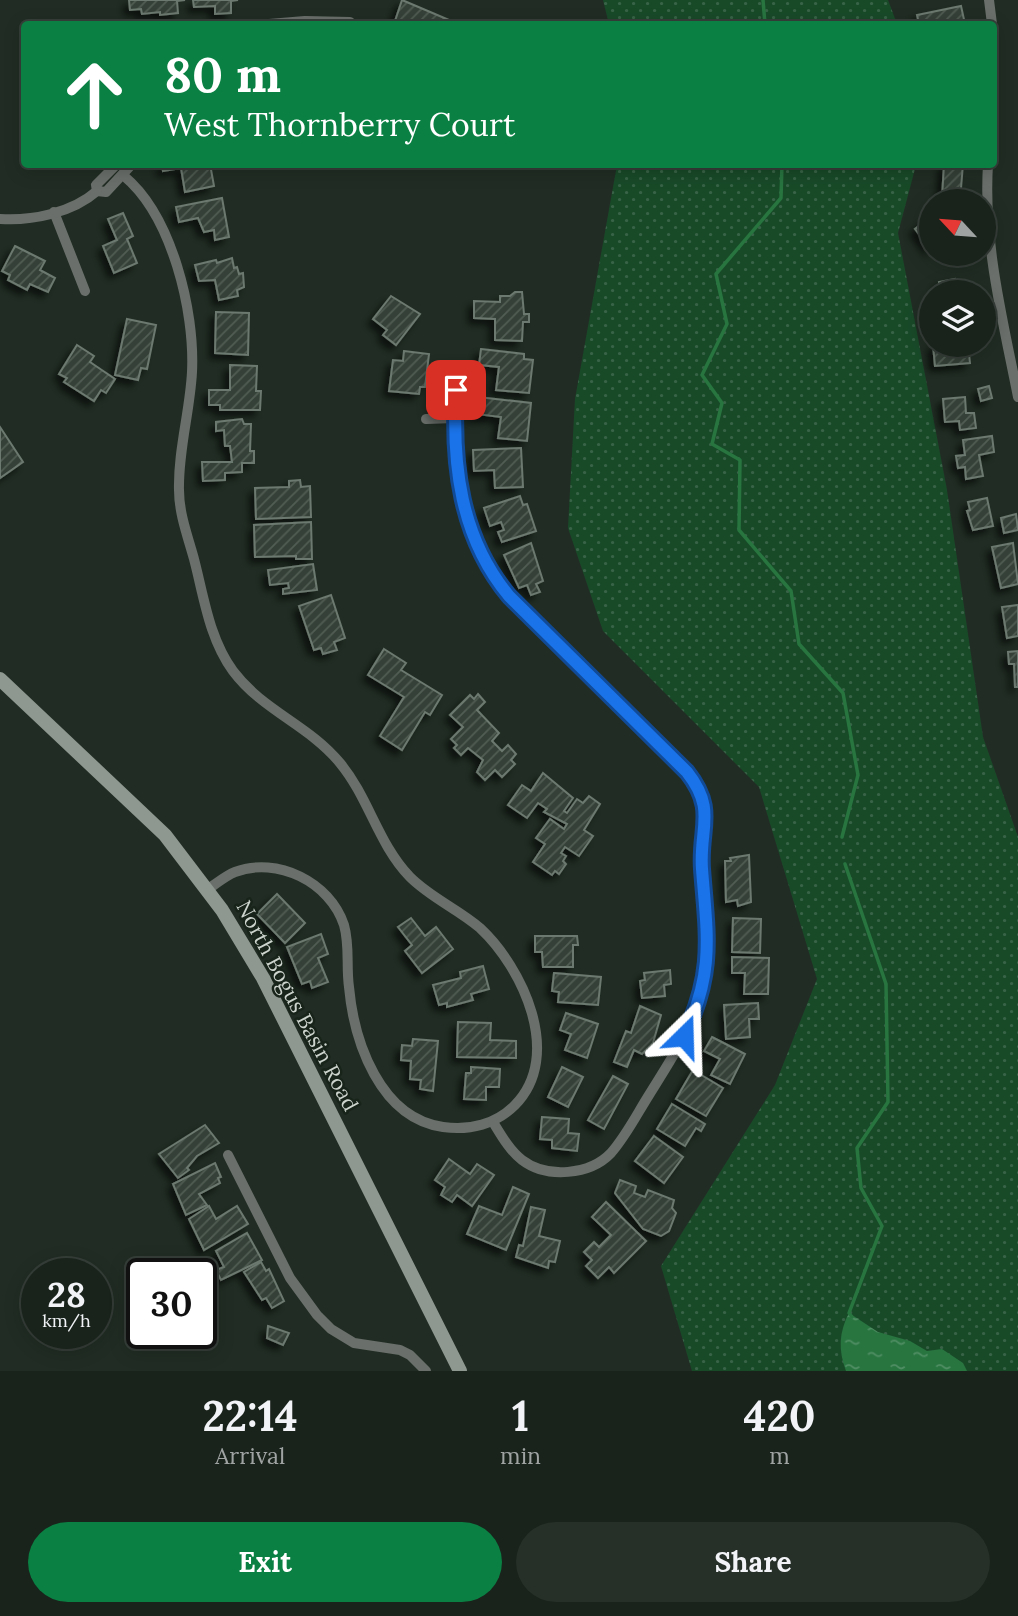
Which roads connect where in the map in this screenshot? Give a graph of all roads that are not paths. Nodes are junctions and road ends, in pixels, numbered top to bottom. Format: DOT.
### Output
graph roads {
  1 [pos="989,0"];
  2 [pos="992,21"];
  3 [pos="113,168"];
  4 [pos="129,168"];
  5 [pos="988,168"];
  6 [pos="124,176"];
  7 [pos="97,191"];
  8 [pos="54,212"];
  9 [pos="0,219"];
  10 [pos="85,291"];
  11 [pos="456,390"];
  12 [pos="1018,397"];
  13 [pos="454,418"];
  14 [pos="426,419"];
  15 [pos="0,679"];
  16 [pos="208,889"];
  17 [pos="493,1122"];
  18 [pos="228,1155"];
  19 [pos="426,1371"];
  20 [pos="460,1371"];
  1 -- 2 [label="street"];
  3 -- 7 [label="street"];
  4 -- 6 [label="street"];
  5 -- 12 [label="street"];
  6 -- 7 [label="street"];
  6 -- 17 [label="street"];
  7 -- 8 [label="street"];
  8 -- 9 [label="street"];
  8 -- 10 [label="street"];
  11 -- 13 [label="street"];
  13 -- 14 [label="street"];
  13 -- 17 [label="street"];
  15 -- 16 [label="street, North Bogus Basin Road"];
  16 -- 17 [label="street"];
  16 -- 20 [label="street, North Bogus Basin Road"];
  18 -- 19 [label="street"];
}
